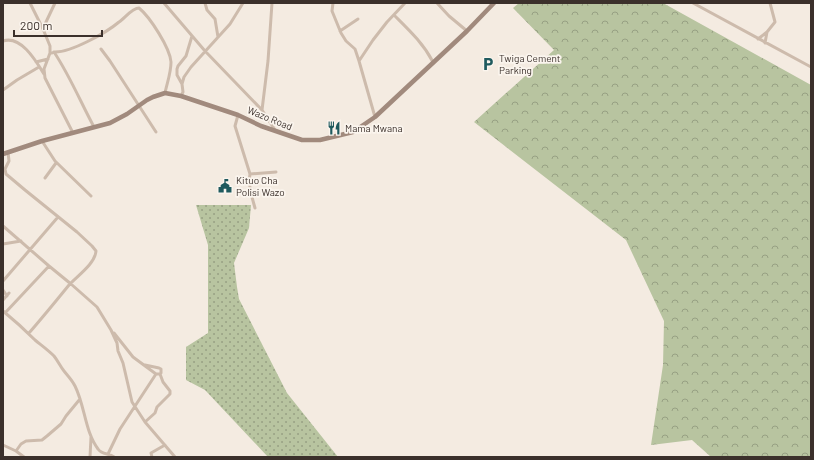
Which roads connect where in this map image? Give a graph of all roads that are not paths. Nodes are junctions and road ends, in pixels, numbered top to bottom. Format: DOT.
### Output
graph roads {
  1 [pos="30,3"];
  2 [pos="55,3"];
  3 [pos="164,3"];
  4 [pos="168,3"];
  5 [pos="205,3"];
  6 [pos="243,3"];
  7 [pos="272,3"];
  8 [pos="333,3"];
  9 [pos="399,3"];
  10 [pos="405,3"];
  11 [pos="437,3"];
  12 [pos="494,3"];
  13 [pos="693,3"];
  14 [pos="770,3"];
  15 [pos="167,7"];
  16 [pos="402,7"];
  17 [pos="394,16"];
  18 [pos="358,19"];
  19 [pos="43,29"];
  20 [pos="340,31"];
  21 [pos="467,31"];
  22 [pos="767,32"];
  23 [pos="192,36"];
  24 [pos="218,36"];
  25 [pos="758,39"];
  26 [pos="3,41"];
  27 [pos="765,42"];
  28 [pos="101,49"];
  29 [pos="205,51"];
  30 [pos="52,53"];
  31 [pos="48,59"];
  32 [pos="360,61"];
  33 [pos="36,62"];
  34 [pos="433,62"];
  35 [pos="39,67"];
  36 [pos="811,67"];
  37 [pos="45,78"];
  38 [pos="182,84"];
  39 [pos="3,90"];
  40 [pos="166,93"];
  41 [pos="181,96"];
  42 [pos="139,106"];
  43 [pos="262,110"];
  44 [pos="238,115"];
  45 [pos="375,117"];
  46 [pos="94,127"];
  47 [pos="156,132"];
  48 [pos="276,132"];
  49 [pos="73,133"];
  50 [pos="42,141"];
  51 [pos="6,153"];
  52 [pos="56,163"];
  53 [pos="276,172"];
  54 [pos="5,174"];
  55 [pos="250,174"];
  56 [pos="45,178"];
  57 [pos="91,196"];
  58 [pos="255,208"];
  59 [pos="58,217"];
  60 [pos="3,226"];
  61 [pos="20,241"];
  62 [pos="3,244"];
  63 [pos="31,250"];
  64 [pos="49,266"];
  65 [pos="3,281"];
  66 [pos="71,284"];
  67 [pos="3,290"];
  68 [pos="3,300"];
  69 [pos="4,313"];
  70 [pos="111,330"];
  71 [pos="29,334"];
  72 [pos="145,365"];
  73 [pos="158,374"];
  74 [pos="80,399"];
  75 [pos="135,406"];
  76 [pos="145,422"];
  77 [pos="91,436"];
  78 [pos="160,439"];
  79 [pos="3,445"];
  80 [pos="165,445"];
  81 [pos="158,449"];
  82 [pos="16,451"];
  83 [pos="108,454"];
  84 [pos="24,457"];
  85 [pos="90,457"];
  86 [pos="114,457"];
  87 [pos="152,457"];
  88 [pos="175,457"];
  1 -- 19 [label="street"];
  2 -- 19 [label="street"];
  3 -- 15 [label="street"];
  4 -- 15 [label="street"];
  5 -- 24 [label="street"];
  6 -- 24 [label="street"];
  7 -- 43 [label="street"];
  8 -- 20 [label="street"];
  9 -- 16 [label="street"];
  10 -- 16 [label="street"];
  11 -- 21 [label="street"];
  12 -- 21 [label="main road, Wazo Road"];
  13 -- 25 [label="street"];
  14 -- 22 [label="street"];
  15 -- 23 [label="street"];
  16 -- 17 [label="street"];
  17 -- 32 [label="street"];
  17 -- 34 [label="street"];
  18 -- 20 [label="street"];
  19 -- 30 [label="street"];
  20 -- 32 [label="street"];
  21 -- 34 [label="main road, Wazo Road"];
  22 -- 25 [label="street"];
  22 -- 27 [label="street"];
  23 -- 29 [label="street"];
  23 -- 38 [label="street"];
  24 -- 29 [label="street"];
  25 -- 27 [label="street"];
  26 -- 33 [label="street"];
  27 -- 36 [label="street"];
  28 -- 42 [label="street"];
  29 -- 38 [label="street"];
  29 -- 43 [label="street"];
  30 -- 31 [label="street"];
  30 -- 40 [label="street"];
  30 -- 46 [label="street"];
  31 -- 33 [label="street"];
  31 -- 37 [label="street"];
  32 -- 45 [label="street"];
  33 -- 35 [label="street"];
  34 -- 45 [label="main road, Wazo Road"];
  35 -- 37 [label="street"];
  35 -- 39 [label="street"];
  37 -- 49 [label="street"];
  38 -- 41 [label="street"];
  40 -- 41 [label="main road, Wazo Road"];
  40 -- 42 [label="main road"];
  41 -- 44 [label="main road, Wazo Road"];
  42 -- 46 [label="main road"];
  42 -- 47 [label="street"];
  43 -- 48 [label="street"];
  44 -- 48 [label="main road, Wazo Road"];
  44 -- 55 [label="street"];
  45 -- 48 [label="main road, Wazo Road"];
  46 -- 49 [label="main road"];
  49 -- 50 [label="main road"];
  50 -- 51 [label="main road"];
  50 -- 52 [label="street"];
  51 -- 54 [label="street"];
  52 -- 56 [label="street"];
  52 -- 57 [label="street"];
  53 -- 55 [label="street"];
  54 -- 59 [label="street"];
  55 -- 58 [label="street"];
  59 -- 63 [label="street"];
  59 -- 66 [label="street"];
  60 -- 61 [label="street"];
  61 -- 62 [label="street"];
  61 -- 63 [label="street"];
  63 -- 64 [label="street"];
  63 -- 65 [label="street"];
  64 -- 66 [label="street"];
  64 -- 69 [label="street"];
  66 -- 70 [label="street"];
  66 -- 71 [label="street"];
  67 -- 68 [label="street"];
  69 -- 71 [label="street"];
  70 -- 72 [label="street"];
  70 -- 75 [label="street"];
  71 -- 74 [label="street"];
  72 -- 73 [label="street"];
  72 -- 73 [label="street"];
  73 -- 75 [label="street"];
  73 -- 76 [label="street"];
  74 -- 77 [label="street"];
  74 -- 82 [label="street"];
  75 -- 76 [label="street"];
  75 -- 83 [label="street"];
  76 -- 78 [label="street"];
  77 -- 83 [label="street"];
  77 -- 85 [label="street"];
  78 -- 80 [label="street"];
  78 -- 81 [label="street"];
  79 -- 82 [label="street"];
  80 -- 81 [label="street"];
  80 -- 88 [label="street"];
  81 -- 87 [label="street"];
  82 -- 84 [label="street"];
  83 -- 86 [label="street"];
}
